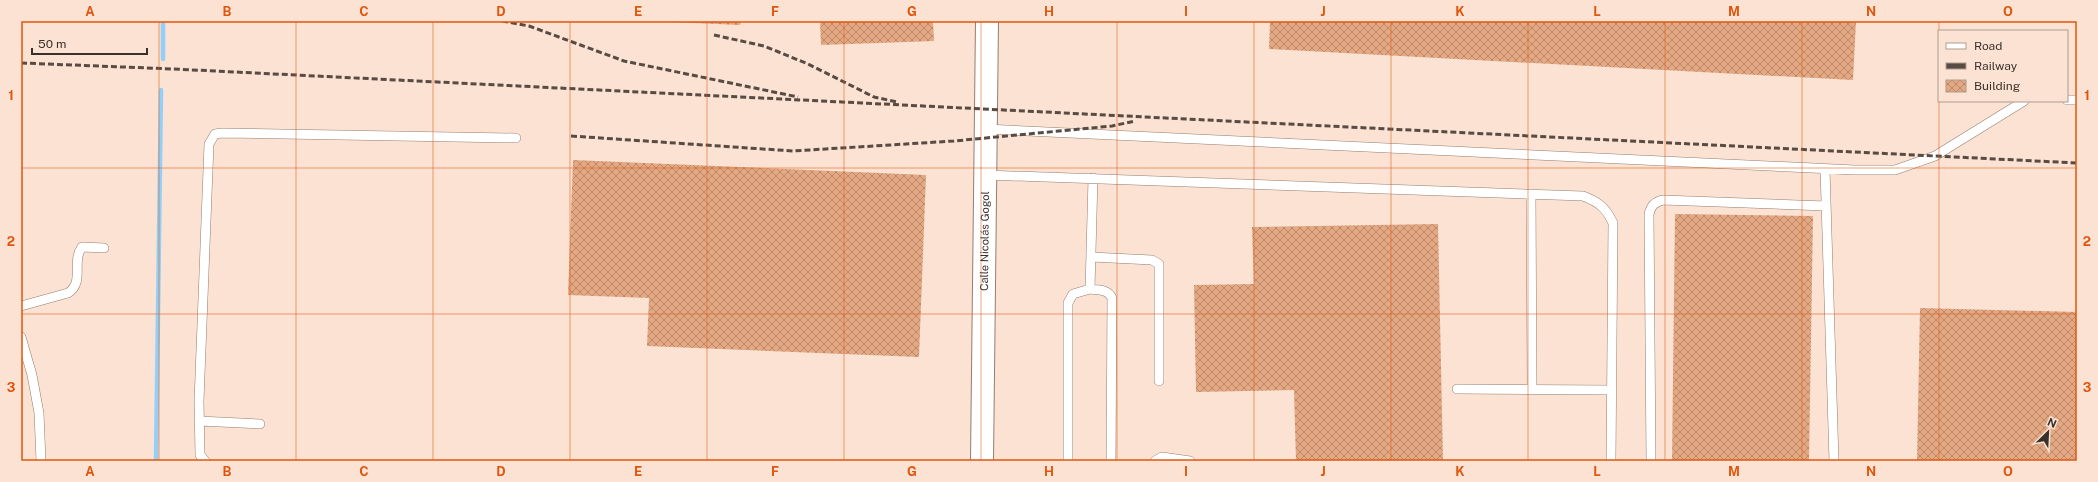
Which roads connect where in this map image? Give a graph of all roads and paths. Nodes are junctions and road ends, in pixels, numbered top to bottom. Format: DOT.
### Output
graph roads {
  1 [pos="987,21"];
  2 [pos="2022,102"];
  3 [pos="985,129"];
  4 [pos="516,138"];
  5 [pos="1825,169"];
  6 [pos="984,175"];
  7 [pos="1092,178"];
  8 [pos="1531,194"];
  9 [pos="1826,206"];
  10 [pos="104,248"];
  11 [pos="1091,257"];
  12 [pos="1090,289"];
  13 [pos="21,306"];
  14 [pos="21,337"];
  15 [pos="1159,381"];
  16 [pos="1457,389"];
  17 [pos="1532,390"];
  18 [pos="1612,390"];
  19 [pos="200,420"];
  20 [pos="260,424"];
  21 [pos="41,461"];
  22 [pos="205,461"];
  23 [pos="982,461"];
  24 [pos="1068,461"];
  25 [pos="1111,461"];
  26 [pos="1155,461"];
  27 [pos="1190,461"];
  28 [pos="1611,461"];
  29 [pos="1651,461"];
  30 [pos="1834,461"];
  1 -- 3 [label="street, Calle Nicolás Gogol"];
  2 -- 5 [label="lane"];
  3 -- 5 [label="lane"];
  3 -- 6 [label="street, Calle Nicolás Gogol"];
  4 -- 19 [label="lane"];
  5 -- 9 [label="lane"];
  6 -- 7 [label="lane"];
  6 -- 23 [label="street, Calle Nicolás Gogol"];
  7 -- 8 [label="lane"];
  7 -- 11 [label="lane"];
  8 -- 17 [label="lane"];
  8 -- 18 [label="lane"];
  9 -- 29 [label="lane"];
  9 -- 30 [label="lane"];
  10 -- 13 [label="lane"];
  11 -- 12 [label="lane"];
  11 -- 15 [label="lane"];
  12 -- 24 [label="lane"];
  12 -- 25 [label="lane"];
  14 -- 21 [label="lane"];
  16 -- 17 [label="lane"];
  17 -- 18 [label="lane"];
  18 -- 28 [label="lane"];
  19 -- 20 [label="lane"];
  19 -- 22 [label="lane"];
  26 -- 27 [label="lane"];
}
